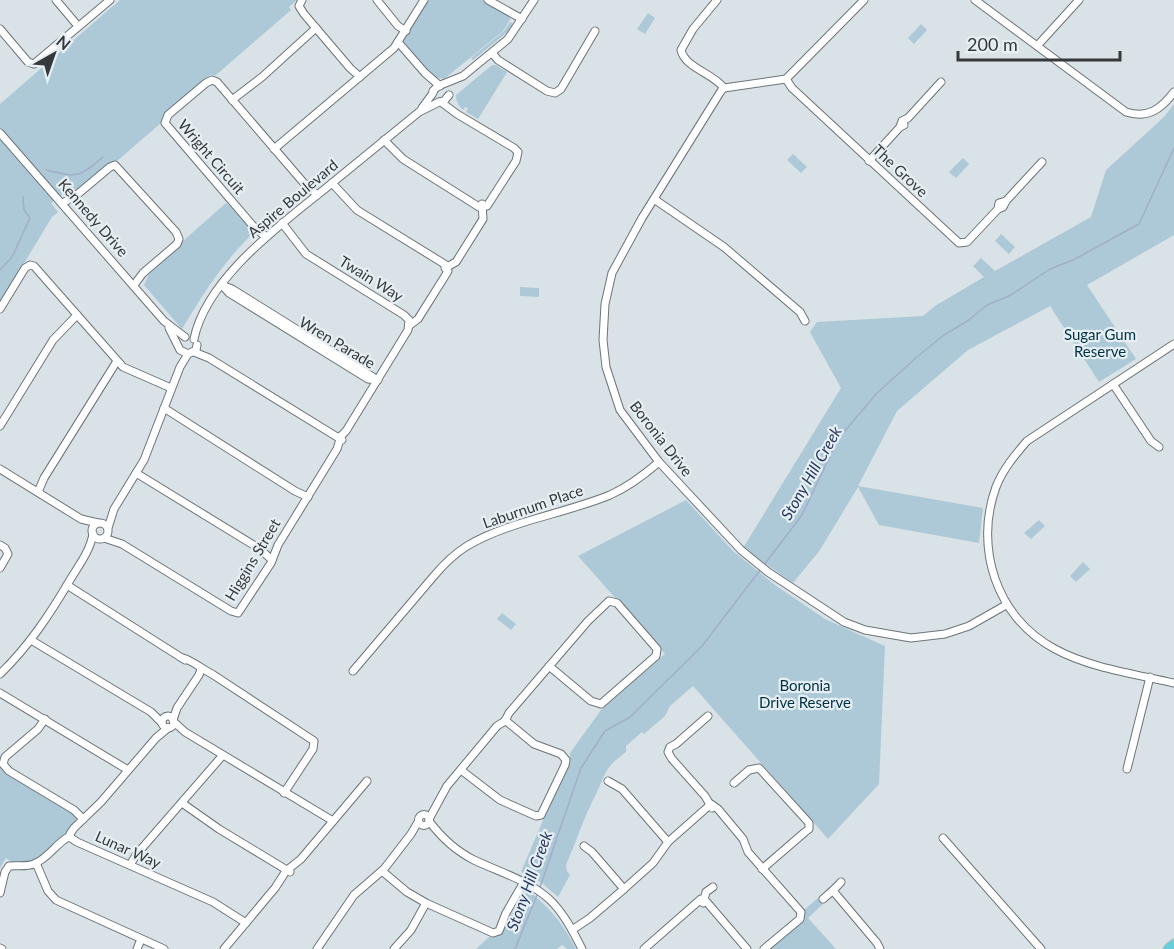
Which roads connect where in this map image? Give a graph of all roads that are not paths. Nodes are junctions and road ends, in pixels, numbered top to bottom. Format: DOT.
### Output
graph roads {
  1 [pos="56,0"];
  2 [pos="110,0"];
  3 [pos="302,0"];
  4 [pos="377,0"];
  5 [pos="424,0"];
  6 [pos="488,0"];
  7 [pos="534,0"];
  8 [pos="717,0"];
  9 [pos="864,0"];
  10 [pos="975,0"];
  11 [pos="1079,0"];
  12 [pos="521,20"];
  13 [pos="78,27"];
  14 [pos="0,29"];
  15 [pos="407,29"];
  16 [pos="317,30"];
  17 [pos="595,31"];
  18 [pos="397,44"];
  19 [pos="1037,46"];
  20 [pos="493,51"];
  21 [pos="425,73"];
  22 [pos="463,76"];
  23 [pos="359,78"];
  24 [pos="786,79"];
  25 [pos="941,82"];
  26 [pos="441,86"];
  27 [pos="724,88"];
  28 [pos="433,92"];
  29 [pos="1174,92"];
  30 [pos="449,95"];
  31 [pos="234,102"];
  32 [pos="440,102"];
  33 [pos="419,112"];
  34 [pos="460,116"];
  35 [pos="0,133"];
  36 [pos="386,139"];
  37 [pos="276,150"];
  38 [pos="869,161"];
  39 [pos="1042,162"];
  40 [pos="333,182"];
  41 [pos="315,196"];
  42 [pos="654,199"];
  43 [pos="64,205"];
  44 [pos="482,206"];
  45 [pos="281,225"];
  46 [pos="264,239"];
  47 [pos="446,268"];
  48 [pos="132,283"];
  49 [pos="222,285"];
  50 [pos="0,309"];
  51 [pos="79,317"];
  52 [pos="164,321"];
  53 [pos="806,321"];
  54 [pos="409,323"];
  55 [pos="191,344"];
  56 [pos="1174,344"];
  57 [pos="179,347"];
  58 [pos="119,362"];
  59 [pos="180,367"];
  60 [pos="378,380"];
  61 [pos="1113,384"];
  62 [pos="172,386"];
  63 [pos="163,411"];
  64 [pos="0,426"];
  65 [pos="340,438"];
  66 [pos="1159,447"];
  67 [pos="659,462"];
  68 [pos="0,468"];
  69 [pos="136,473"];
  70 [pos="36,491"];
  71 [pos="307,499"];
  72 [pos="114,509"];
  73 [pos="81,519"];
  74 [pos="98,523"];
  75 [pos="108,528"];
  76 [pos="92,533"];
  77 [pos="103,539"];
  78 [pos="0,544"];
  79 [pos="122,544"];
  80 [pos="88,552"];
  81 [pos="273,557"];
  82 [pos="0,568"];
  83 [pos="66,586"];
  84 [pos="1006,605"];
  85 [pos="32,638"];
  86 [pos="550,665"];
  87 [pos="199,671"];
  88 [pos="353,671"];
  89 [pos="0,674"];
  90 [pos="1150,677"];
  91 [pos="1174,683"];
  92 [pos="2,693"];
  93 [pos="708,716"];
  94 [pos="43,718"];
  95 [pos="506,721"];
  96 [pos="168,722"];
  97 [pos="221,754"];
  98 [pos="1127,769"];
  99 [pos="461,770"];
  100 [pos="127,772"];
  101 [pos="367,781"];
  102 [pos="608,781"];
  103 [pos="734,783"];
  104 [pos="285,794"];
  105 [pos="183,801"];
  106 [pos="712,806"];
  107 [pos="83,819"];
  108 [pos="425,821"];
  109 [pos="331,823"];
  110 [pos="70,836"];
  111 [pos="943,838"];
  112 [pos="668,842"];
  113 [pos="584,846"];
  114 [pos="35,863"];
  115 [pos="132,866"];
  116 [pos="762,869"];
  117 [pos="383,870"];
  118 [pos="287,872"];
  119 [pos="523,881"];
  120 [pos="842,882"];
  121 [pos="713,887"];
  122 [pos="624,889"];
  123 [pos="834,892"];
  124 [pos="0,893"];
  125 [pos="823,899"];
  126 [pos="703,901"];
  127 [pos="424,902"];
  128 [pos="244,925"];
  129 [pos="571,929"];
  130 [pos="143,940"];
  131 [pos="1174,944"];
  132 [pos="400,945"];
  133 [pos="744,948"];
  134 [pos="138,949"];
  135 [pos="164,949"];
  136 [pos="224,949"];
  137 [pos="317,949"];
  138 [pos="394,949"];
  139 [pos="582,949"];
  140 [pos="644,949"];
  141 [pos="764,949"];
  142 [pos="880,949"];
  143 [pos="1041,949"];
  144 [pos="1168,949"];
  1 -- 13 [label="street"];
  2 -- 13 [label="street"];
  3 -- 16 [label="street"];
  4 -- 15 [label="street"];
  5 -- 15 [label="street"];
  6 -- 12 [label="street"];
  7 -- 12 [label="street"];
  8 -- 27 [label="street"];
  9 -- 24 [label="street"];
  10 -- 19 [label="street"];
  11 -- 19 [label="street"];
  12 -- 20 [label="street"];
  13 -- 14 [label="street"];
  15 -- 18 [label="street"];
  16 -- 23 [label="street"];
  16 -- 31 [label="street"];
  17 -- 20 [label="street"];
  18 -- 21 [label="street"];
  18 -- 23 [label="street"];
  19 -- 29 [label="street"];
  20 -- 22 [label="street"];
  21 -- 26 [label="street"];
  21 -- 28 [label="street"];
  22 -- 26 [label="street"];
  22 -- 30 [label="street"];
  23 -- 37 [label="street"];
  24 -- 27 [label="street"];
  24 -- 38 [label="street, The Grove"];
  25 -- 38 [label="street"];
  26 -- 28 [label="street"];
  26 -- 30 [label="street"];
  27 -- 42 [label="street, Boronia Drive"];
  28 -- 32 [label="street"];
  28 -- 33 [label="street, Aspire Boulevard"];
  30 -- 32 [label="street"];
  30 -- 34 [label="street"];
  31 -- 37 [label="street, Wright Circuit"];
  31 -- 46 [label="street, Wright Circuit"];
  32 -- 33 [label="street, Aspire Boulevard"];
  32 -- 34 [label="street"];
  33 -- 36 [label="street, Aspire Boulevard"];
  34 -- 44 [label="street"];
  35 -- 43 [label="street, Kennedy Drive"];
  36 -- 40 [label="street, Aspire Boulevard"];
  36 -- 44 [label="street"];
  37 -- 41 [label="street, Wright Circuit"];
  38 -- 39 [label="street, The Grove"];
  40 -- 41 [label="street, Aspire Boulevard"];
  40 -- 47 [label="street"];
  41 -- 45 [label="street, Aspire Boulevard"];
  42 -- 53 [label="street"];
  42 -- 67 [label="street, Boronia Drive"];
  43 -- 48 [label="street, Kennedy Drive"];
  43 -- 48 [label="street"];
  44 -- 47 [label="street"];
  45 -- 46 [label="street, Aspire Boulevard"];
  45 -- 54 [label="street, Twain Way"];
  46 -- 49 [label="street, Aspire Boulevard"];
  47 -- 54 [label="street"];
  48 -- 52 [label="street, Kennedy Drive"];
  49 -- 55 [label="street, Aspire Boulevard"];
  49 -- 60 [label="street, Wren Parade"];
  50 -- 51 [label="street"];
  51 -- 58 [label="street"];
  51 -- 64 [label="street"];
  52 -- 55 [label="street, Kennedy Drive"];
  52 -- 57 [label="street, Kennedy Drive"];
  54 -- 60 [label="street"];
  55 -- 57 [label="street"];
  55 -- 57 [label="street"];
  55 -- 59 [label="street, Aspire Boulevard"];
  55 -- 65 [label="street"];
  56 -- 61 [label="street"];
  57 -- 59 [label="street, Aspire Boulevard"];
  58 -- 62 [label="street"];
  58 -- 70 [label="street"];
  59 -- 62 [label="street, Aspire Boulevard"];
  60 -- 65 [label="street"];
  61 -- 66 [label="street"];
  61 -- 84 [label="street"];
  62 -- 63 [label="street, Aspire Boulevard"];
  63 -- 69 [label="street, Aspire Boulevard"];
  63 -- 71 [label="street"];
  65 -- 71 [label="street, Higgins Street"];
  67 -- 84 [label="street, Boronia Drive"];
  67 -- 88 [label="street, Laburnum Place"];
  68 -- 70 [label="street"];
  69 -- 72 [label="street, Aspire Boulevard"];
  69 -- 81 [label="street"];
  70 -- 73 [label="street"];
  71 -- 81 [label="street, Higgins Street"];
  72 -- 74 [label="street, Aspire Boulevard"];
  72 -- 75 [label="street, Aspire Boulevard"];
  73 -- 74 [label="street"];
  73 -- 76 [label="street"];
  74 -- 75 [label="street"];
  74 -- 76 [label="street"];
  75 -- 77 [label="street"];
  75 -- 79 [label="street, Higgins Street"];
  76 -- 77 [label="street"];
  76 -- 80 [label="street"];
  77 -- 79 [label="street, Higgins Street"];
  77 -- 80 [label="street"];
  78 -- 82 [label="street"];
  79 -- 81 [label="street, Higgins Street"];
  80 -- 83 [label="street"];
  83 -- 85 [label="street"];
  83 -- 87 [label="street"];
  84 -- 90 [label="street"];
  85 -- 89 [label="street"];
  85 -- 96 [label="street"];
  86 -- 86 [label="street"];
  86 -- 95 [label="street"];
  87 -- 96 [label="street, Lunar Way"];
  87 -- 104 [label="street"];
  90 -- 91 [label="street"];
  90 -- 98 [label="street"];
  92 -- 94 [label="street"];
  93 -- 106 [label="street"];
  94 -- 100 [label="street"];
  94 -- 107 [label="street"];
  95 -- 99 [label="street"];
  95 -- 99 [label="street"];
  96 -- 97 [label="street"];
  96 -- 100 [label="street, Lunar Way"];
  97 -- 104 [label="street"];
  97 -- 105 [label="street"];
  99 -- 108 [label="street"];
  100 -- 107 [label="street, Lunar Way"];
  101 -- 109 [label="street"];
  102 -- 112 [label="street"];
  103 -- 116 [label="street"];
  104 -- 109 [label="street"];
  105 -- 115 [label="street"];
  105 -- 118 [label="street"];
  106 -- 112 [label="street"];
  106 -- 116 [label="street"];
  107 -- 110 [label="street, Lunar Way"];
  108 -- 117 [label="street"];
  108 -- 119 [label="street"];
  109 -- 118 [label="street"];
  110 -- 114 [label="street"];
  110 -- 115 [label="street, Lunar Way"];
  111 -- 143 [label="street"];
  112 -- 122 [label="street"];
  113 -- 122 [label="street"];
  114 -- 124 [label="street"];
  114 -- 130 [label="street"];
  115 -- 128 [label="street, Lunar Way"];
  116 -- 141 [label="street"];
  117 -- 127 [label="street"];
  117 -- 137 [label="street"];
  118 -- 128 [label="street"];
  119 -- 127 [label="street"];
  119 -- 129 [label="street"];
  120 -- 123 [label="street"];
  121 -- 126 [label="street"];
  122 -- 129 [label="street"];
  123 -- 125 [label="street"];
  123 -- 142 [label="street"];
  126 -- 133 [label="street"];
  126 -- 140 [label="street"];
  127 -- 132 [label="street"];
  128 -- 136 [label="street"];
  129 -- 139 [label="street"];
  130 -- 134 [label="street"];
  130 -- 135 [label="street"];
  131 -- 144 [label="main road"];
  132 -- 138 [label="street"];
}
